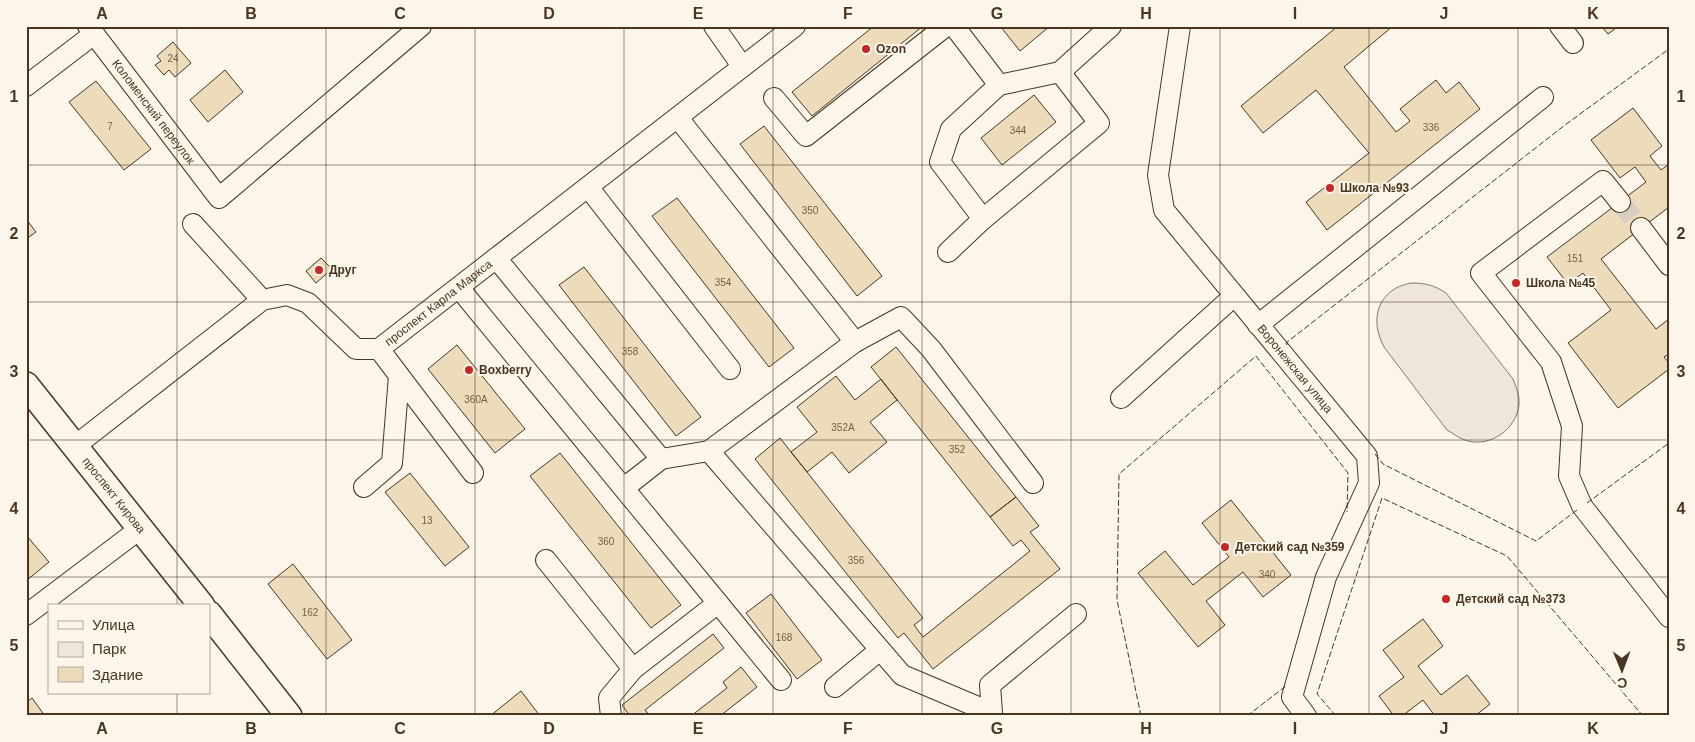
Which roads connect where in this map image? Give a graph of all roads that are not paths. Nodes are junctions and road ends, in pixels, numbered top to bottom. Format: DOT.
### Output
graph roads {
  1 [pos="714,26"];
  2 [pos="795,26"];
  3 [pos="946,26"];
  4 [pos="954,26"];
  5 [pos="1111,26"];
  6 [pos="1180,26"];
  7 [pos="1560,26"];
  8 [pos="415,28"];
  9 [pos="91,30"];
  10 [pos="1573,43"];
  11 [pos="742,66"];
  12 [pos="1060,72"];
  13 [pos="999,85"];
  14 [pos="26,86"];
  15 [pos="1544,97"];
  16 [pos="774,98"];
  17 [pos="678,118"];
  18 [pos="588,187"];
  19 [pos="1620,202"];
  20 [pos="983,219"];
  21 [pos="193,224"];
  22 [pos="1641,228"];
  23 [pos="948,252"];
  24 [pos="496,258"];
  25 [pos="1669,265"];
  26 [pos="459,288"];
  27 [pos="1234,296"];
  28 [pos="262,300"];
  29 [pos="1258,325"];
  30 [pos="855,342"];
  31 [pos="379,349"];
  32 [pos="730,369"];
  33 [pos="399,376"];
  34 [pos="26,385"];
  35 [pos="1121,398"];
  36 [pos="75,446"];
  37 [pos="710,451"];
  38 [pos="661,460"];
  39 [pos="473,473"];
  40 [pos="1033,483"];
  41 [pos="364,486"];
  42 [pos="624,488"];
  43 [pos="141,528"];
  44 [pos="546,560"];
  45 [pos="718,603"];
  46 [pos="200,604"];
  47 [pos="29,607"];
  48 [pos="1076,614"];
  49 [pos="210,615"];
  50 [pos="1669,617"];
  51 [pos="880,650"];
  52 [pos="633,669"];
  53 [pos="781,680"];
  54 [pos="835,687"];
  55 [pos="992,715"];
  56 [pos="289,716"];
  57 [pos="611,716"];
  58 [pos="1306,716"];
  1 -- 11 [label="street"];
  2 -- 11 [label="street, проспект Карла Маркса"];
  3 -- 16 [label="street"];
  4 -- 13 [label="street"];
  5 -- 12 [label="street"];
  6 -- 27 [label="street, Воронежская улица"];
  7 -- 10 [label="street"];
  8 -- 9 [label="street, Коломенский переулок"];
  9 -- 14 [label="street"];
  11 -- 17 [label="street, проспект Карла Маркса"];
  12 -- 13 [label="street"];
  12 -- 20 [label="street"];
  13 -- 20 [label="street"];
  15 -- 29 [label="street"];
  17 -- 18 [label="street, проспект Карла Маркса"];
  17 -- 30 [label="street"];
  18 -- 24 [label="street, проспект Карла Маркса"];
  18 -- 32 [label="street"];
  19 -- 50 [label="street"];
  20 -- 23 [label="street"];
  21 -- 28 [label="street"];
  22 -- 25 [label="street"];
  24 -- 26 [label="street, проспект Карла Маркса"];
  24 -- 38 [label="street"];
  26 -- 31 [label="street, проспект Карла Маркса"];
  26 -- 42 [label="street"];
  27 -- 29 [label="street, Воронежская улица"];
  27 -- 35 [label="street"];
  28 -- 31 [label="street, проспект Карла Маркса"];
  28 -- 36 [label="street, проспект Карла Маркса"];
  29 -- 58 [label="street, Воронежская улица"];
  30 -- 37 [label="street"];
  30 -- 40 [label="street"];
  31 -- 33 [label="street"];
  33 -- 39 [label="street"];
  33 -- 41 [label="street"];
  34 -- 36 [label="main road, проспект Кирова"];
  36 -- 43 [label="main road, проспект Кирова"];
  37 -- 38 [label="street"];
  37 -- 51 [label="street"];
  38 -- 42 [label="street"];
  42 -- 45 [label="street"];
  43 -- 46 [label="main road, проспект Кирова"];
  43 -- 47 [label="street"];
  44 -- 52 [label="street"];
  45 -- 52 [label="street"];
  45 -- 53 [label="street"];
  48 -- 55 [label="street"];
  49 -- 56 [label="main road"];
  51 -- 54 [label="street"];
  51 -- 55 [label="street"];
  52 -- 57 [label="street"];
}
